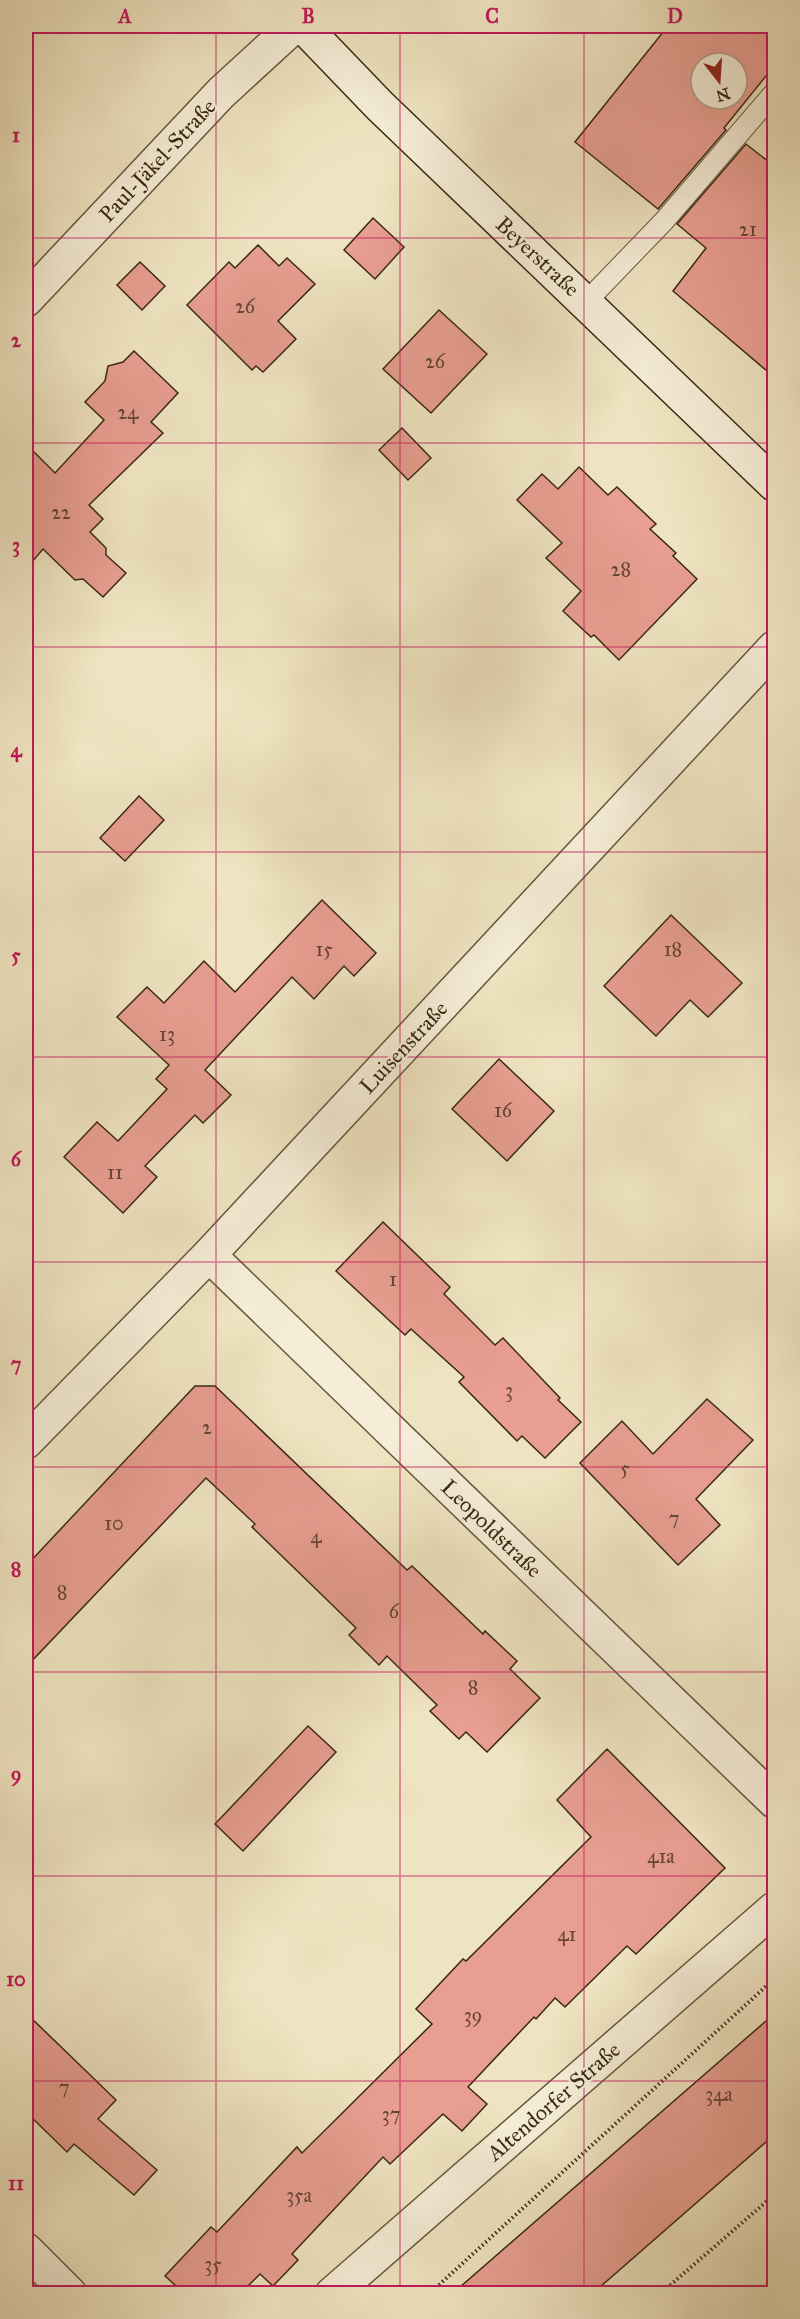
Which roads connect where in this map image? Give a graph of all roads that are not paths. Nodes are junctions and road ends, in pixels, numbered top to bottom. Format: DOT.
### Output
graph roads {
  1 [pos="294,26"];
  2 [pos="303,26"];
  3 [pos="774,93"];
  4 [pos="26,300"];
  5 [pos="586,302"];
  6 [pos="774,484"];
  7 [pos="774,648"];
  8 [pos="209,1255"];
  9 [pos="26,1442"];
  10 [pos="774,1801"];
  11 [pos="774,1909"];
  12 [pos="26,2250"];
  13 [pos="70,2294"];
  14 [pos="332,2294"];
  1 -- 4 [label="street, Paul-Jäkel-Straße"];
  2 -- 5 [label="street, Beyerstraße"];
  3 -- 5 [label="lane"];
  5 -- 6 [label="street, Beyerstraße"];
  7 -- 8 [label="street, Luisenstraße"];
  8 -- 9 [label="street, Luisenstraße"];
  8 -- 10 [label="street, Leopoldstraße"];
  11 -- 14 [label="street, Altendorfer Straße"];
  12 -- 13 [label="street"];
}
